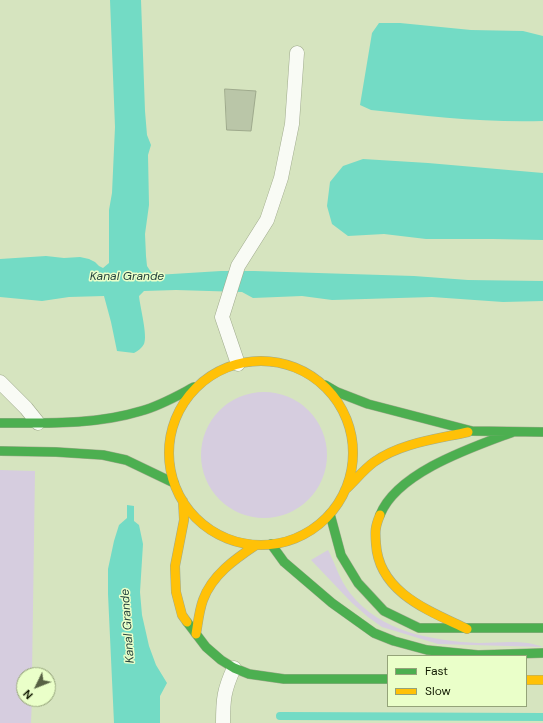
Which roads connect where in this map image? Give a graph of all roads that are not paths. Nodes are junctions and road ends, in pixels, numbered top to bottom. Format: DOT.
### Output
graph roads {
  1 [pos="297,53"];
  2 [pos="238,364"];
  3 [pos="0,382"];
  4 [pos="319,382"];
  5 [pos="198,385"];
  6 [pos="0,423"];
  7 [pos="38,423"];
  8 [pos="472,431"];
  9 [pos="513,432"];
  10 [pos="543,432"];
  11 [pos="0,451"];
  12 [pos="174,483"];
  13 [pos="345,490"];
  14 [pos="183,501"];
  15 [pos="330,514"];
  16 [pos="271,544"];
  17 [pos="256,545"];
  18 [pos="543,628"];
  19 [pos="467,629"];
  20 [pos="196,634"];
  21 [pos="543,653"];
  22 [pos="234,668"];
  23 [pos="387,679"];
  24 [pos="527,680"];
  25 [pos="543,680"];
  26 [pos="223,723"];
  1 -- 2 [label="lane"];
  2 -- 4 [label="main road"];
  2 -- 5 [label="main road"];
  3 -- 7 [label="lane"];
  4 -- 8 [label="main road"];
  4 -- 13 [label="main road"];
  5 -- 7 [label="main road"];
  5 -- 12 [label="main road"];
  6 -- 7 [label="main road"];
  8 -- 9 [label="main road"];
  8 -- 13 [label="main road"];
  9 -- 10 [label="main road"];
  9 -- 19 [label="main road"];
  11 -- 12 [label="main road"];
  12 -- 14 [label="main road"];
  13 -- 15 [label="main road"];
  14 -- 17 [label="main road"];
  14 -- 20 [label="main road"];
  15 -- 16 [label="main road"];
  15 -- 19 [label="main road"];
  16 -- 17 [label="main road"];
  16 -- 21 [label="main road"];
  17 -- 20 [label="main road"];
  18 -- 19 [label="main road"];
  20 -- 22 [label="main road"];
  22 -- 23 [label="main road"];
  22 -- 26 [label="lane"];
  24 -- 25 [label="main road"];
}
